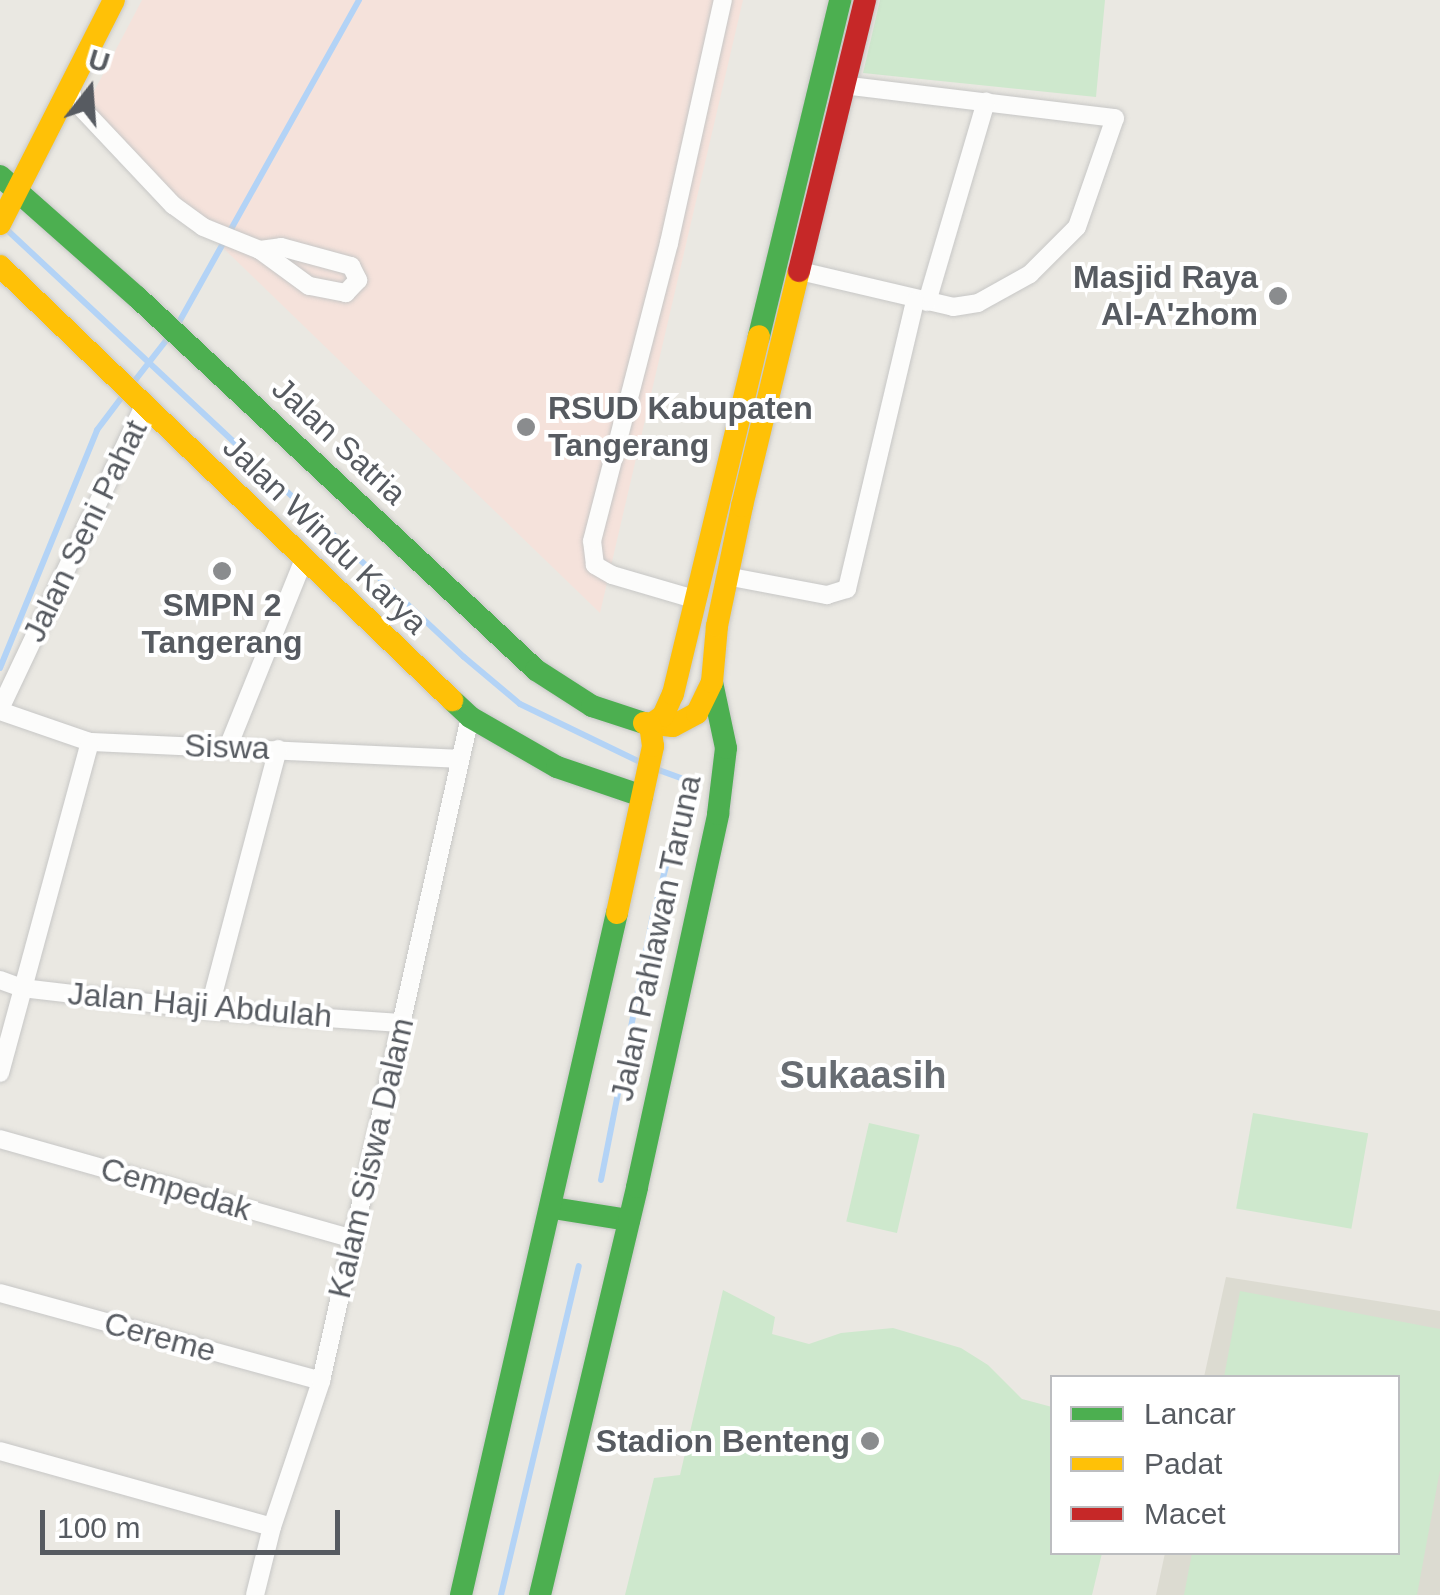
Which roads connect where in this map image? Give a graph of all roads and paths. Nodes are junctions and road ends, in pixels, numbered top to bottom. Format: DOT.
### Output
graph roads {
  1 [pos="114,0"];
  2 [pos="723,0"];
  3 [pos="840,0"];
  4 [pos="865,0"];
  5 [pos="844,85"];
  6 [pos="70,87"];
  7 [pos="986,102"];
  8 [pos="10,189"];
  9 [pos="0,224"];
  10 [pos="260,250"];
  11 [pos="0,266"];
  12 [pos="800,271"];
  13 [pos="921,301"];
  14 [pos="142,404"];
  15 [pos="302,561"];
  16 [pos="726,576"];
  17 [pos="694,599"];
  18 [pos="712,682"];
  19 [pos="0,710"];
  20 [pos="470,718"];
  21 [pos="652,736"];
  22 [pos="90,742"];
  23 [pos="228,747"];
  24 [pos="278,750"];
  25 [pos="459,759"];
  26 [pos="644,790"];
  27 [pos="0,980"];
  28 [pos="22,988"];
  29 [pos="209,1010"];
  30 [pos="401,1023"];
  31 [pos="0,1073"];
  32 [pos="0,1138"];
  33 [pos="553,1208"];
  34 [pos="629,1220"];
  35 [pos="352,1239"];
  36 [pos="0,1292"];
  37 [pos="321,1380"];
  38 [pos="0,1451"];
  39 [pos="272,1527"];
  40 [pos="256,1595"];
  41 [pos="461,1595"];
  42 [pos="540,1595"];
  1 -- 6 [label="main road"];
  2 -- 17 [label="street"];
  3 -- 17 [label="main road"];
  4 -- 5 [label="main road, Jalan Pahlawan Taruna"];
  5 -- 7 [label="street"];
  5 -- 12 [label="main road, Jalan Pahlawan Taruna"];
  6 -- 8 [label="main road"];
  6 -- 10 [label="street"];
  7 -- 13 [label="street"];
  7 -- 13 [label="street"];
  8 -- 9 [label="main road"];
  8 -- 21 [label="main road, Jalan Satria"];
  10 -- 10 [label="street"];
  11 -- 14 [label="main road, Jalan Windu Karya"];
  12 -- 13 [label="street"];
  12 -- 16 [label="main road, Jalan Pahlawan Taruna"];
  13 -- 16 [label="street"];
  14 -- 15 [label="main road, Jalan Windu Karya"];
  14 -- 19 [label="street, Jalan Seni Pahat"];
  15 -- 20 [label="main road, Jalan Windu Karya"];
  15 -- 23 [label="street"];
  16 -- 18 [label="main road, Jalan Pahlawan Taruna"];
  17 -- 21 [label="main road"];
  18 -- 21 [label="main road"];
  18 -- 34 [label="main road, Jalan Pahlawan Taruna"];
  19 -- 22 [label="street, Siswa"];
  20 -- 25 [label="street, Kalam Siswa Dalam"];
  20 -- 26 [label="main road, Jalan Windu Karya"];
  21 -- 26 [label="main road, Jalan Pahlawan Taruna"];
  22 -- 23 [label="street, Siswa"];
  22 -- 28 [label="street"];
  23 -- 24 [label="street, Siswa"];
  24 -- 25 [label="street, Siswa"];
  24 -- 29 [label="street"];
  25 -- 30 [label="street, Kalam Siswa Dalam"];
  26 -- 33 [label="main road, Jalan Pahlawan Taruna"];
  27 -- 28 [label="street, Jalan Haji Abdulah"];
  28 -- 29 [label="street, Jalan Haji Abdulah"];
  28 -- 31 [label="street"];
  29 -- 30 [label="street, Jalan Haji Abdulah"];
  30 -- 35 [label="street, Kalam Siswa Dalam"];
  32 -- 35 [label="street, Cempedak"];
  33 -- 34 [label="main road"];
  33 -- 41 [label="main road, Jalan Pahlawan Taruna"];
  34 -- 42 [label="main road, Jalan Pahlawan Taruna"];
  35 -- 37 [label="street, Kalam Siswa Dalam"];
  36 -- 37 [label="street, Cereme"];
  37 -- 39 [label="street, Kalam Siswa Dalam"];
  38 -- 39 [label="street"];
  39 -- 40 [label="street, Kalam Siswa Dalam"];
}
